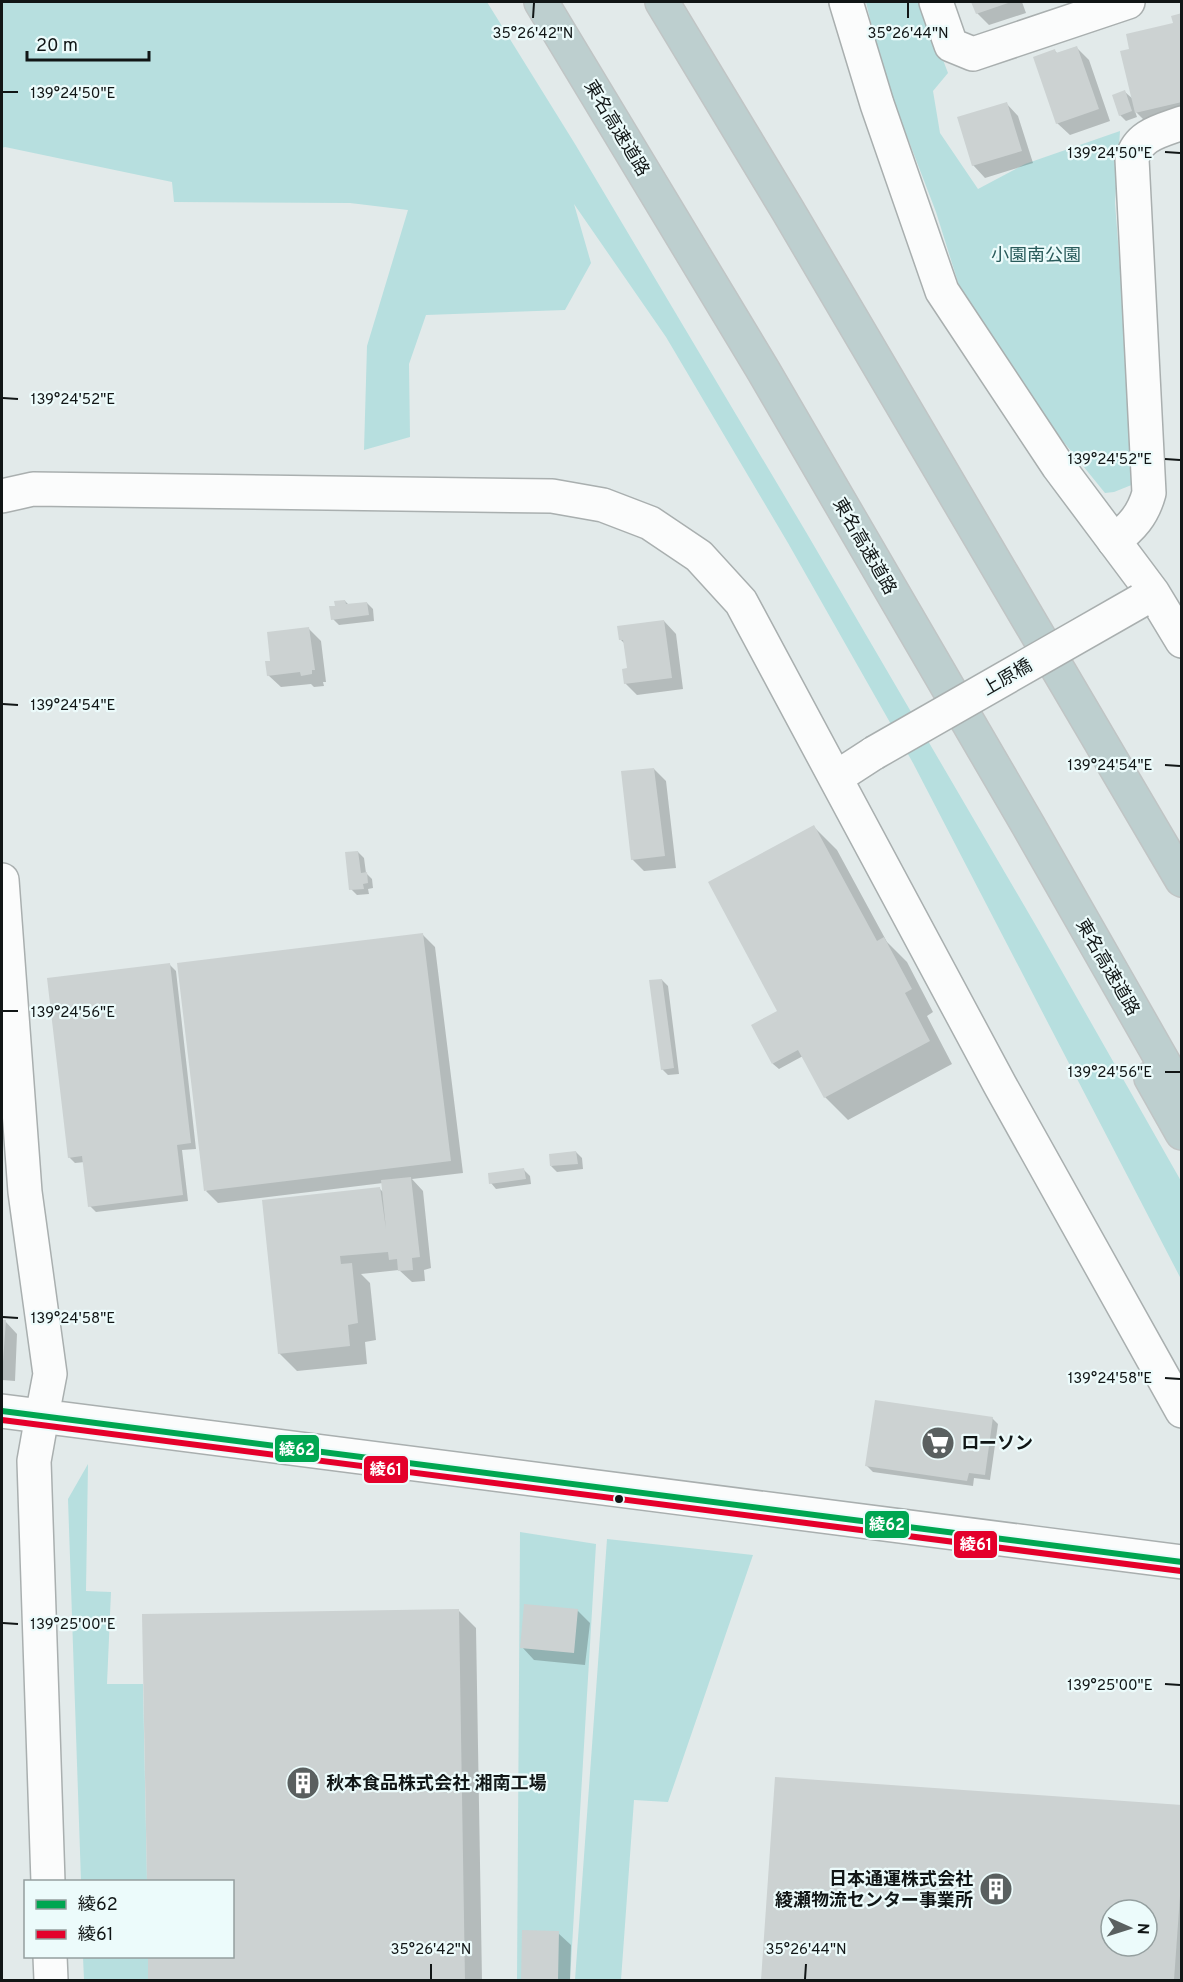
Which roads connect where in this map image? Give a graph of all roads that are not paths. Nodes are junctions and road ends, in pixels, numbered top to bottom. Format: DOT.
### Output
graph roads {
  1 [pos="541,2"];
  2 [pos="662,2"];
  3 [pos="846,2"];
  4 [pos="936,2"];
  5 [pos="1128,2"];
  6 [pos="1182,123"];
  7 [pos="2,496"];
  8 [pos="1114,541"];
  9 [pos="1147,597"];
  10 [pos="1182,641"];
  11 [pos="1107,751"];
  12 [pos="837,777"];
  13 [pos="1028,825"];
  14 [pos="1182,865"];
  15 [pos="2,880"];
  16 [pos="1182,880"];
  17 [pos="1182,1095"];
  18 [pos="1182,1133"];
  19 [pos="1182,1411"];
  20 [pos="2,1412"];
  21 [pos="42,1416"];
  22 [pos="1182,1562"];
  23 [pos="48,1880"];
  24 [pos="50,1958"];
  25 [pos="51,1980"];
  1 -- 13 [label="highway, 東名高速道路"];
  2 -- 11 [label="highway"];
  3 -- 8 [label="street"];
  4 -- 5 [label="street"];
  6 -- 8 [label="street"];
  7 -- 12 [label="street"];
  8 -- 9 [label="street"];
  9 -- 10 [label="street"];
  9 -- 12 [label="street, 上原橋, bridge"];
  11 -- 14 [label="highway"];
  11 -- 16 [label="highway"];
  12 -- 19 [label="street"];
  13 -- 17 [label="highway, 東名高速道路"];
  13 -- 18 [label="highway"];
  15 -- 21 [label="street"];
  20 -- 21 [label="street"];
  21 -- 22 [label="street"];
  21 -- 23 [label="street"];
  24 -- 25 [label="street"];
}
